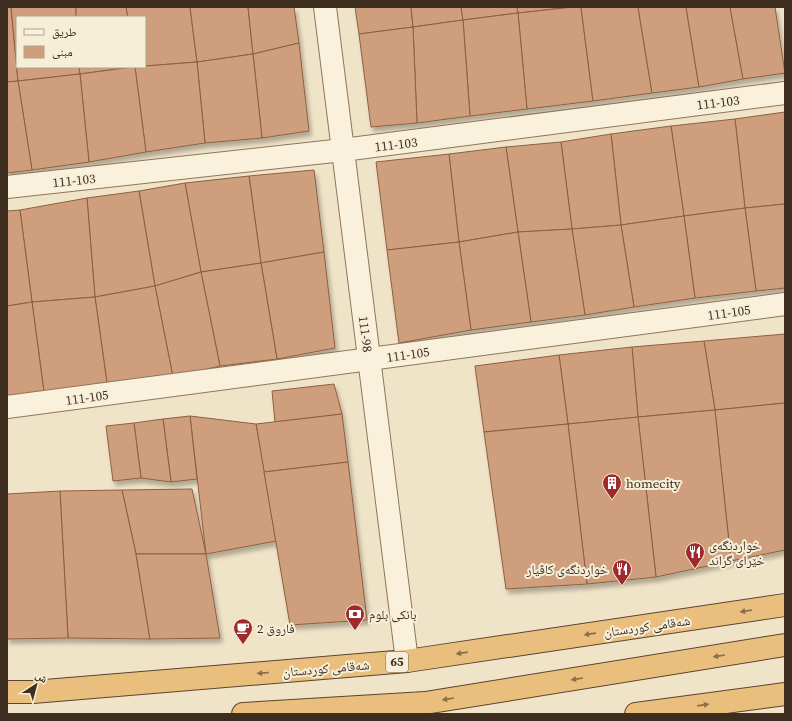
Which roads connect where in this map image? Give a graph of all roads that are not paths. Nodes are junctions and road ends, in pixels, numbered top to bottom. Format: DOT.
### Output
graph roads {
  1 [pos="325,7"];
  2 [pos="785,93"];
  3 [pos="343,150"];
  4 [pos="7,187"];
  5 [pos="785,304"];
  6 [pos="369,360"];
  7 [pos="7,407"];
  8 [pos="785,605"];
  9 [pos="785,645"];
  10 [pos="407,661"];
  11 [pos="7,692"];
  12 [pos="785,694"];
  13 [pos="243,714"];
  14 [pos="636,714"];
  1 -- 3 [label="street, 111-98"];
  2 -- 3 [label="street, 111-103"];
  3 -- 4 [label="street, 111-103"];
  3 -- 6 [label="street, 111-98"];
  5 -- 6 [label="street, 111-105"];
  6 -- 7 [label="street, 111-105"];
  6 -- 10 [label="street, 111-98"];
  8 -- 10 [label="highway, شەقامی کوردستان / 65, one-way"];
  9 -- 13 [label="highway, one-way"];
  10 -- 11 [label="highway, شەقامی کوردستان / 65, one-way"];
  14 -- 12 [label="highway, one-way"];
}
